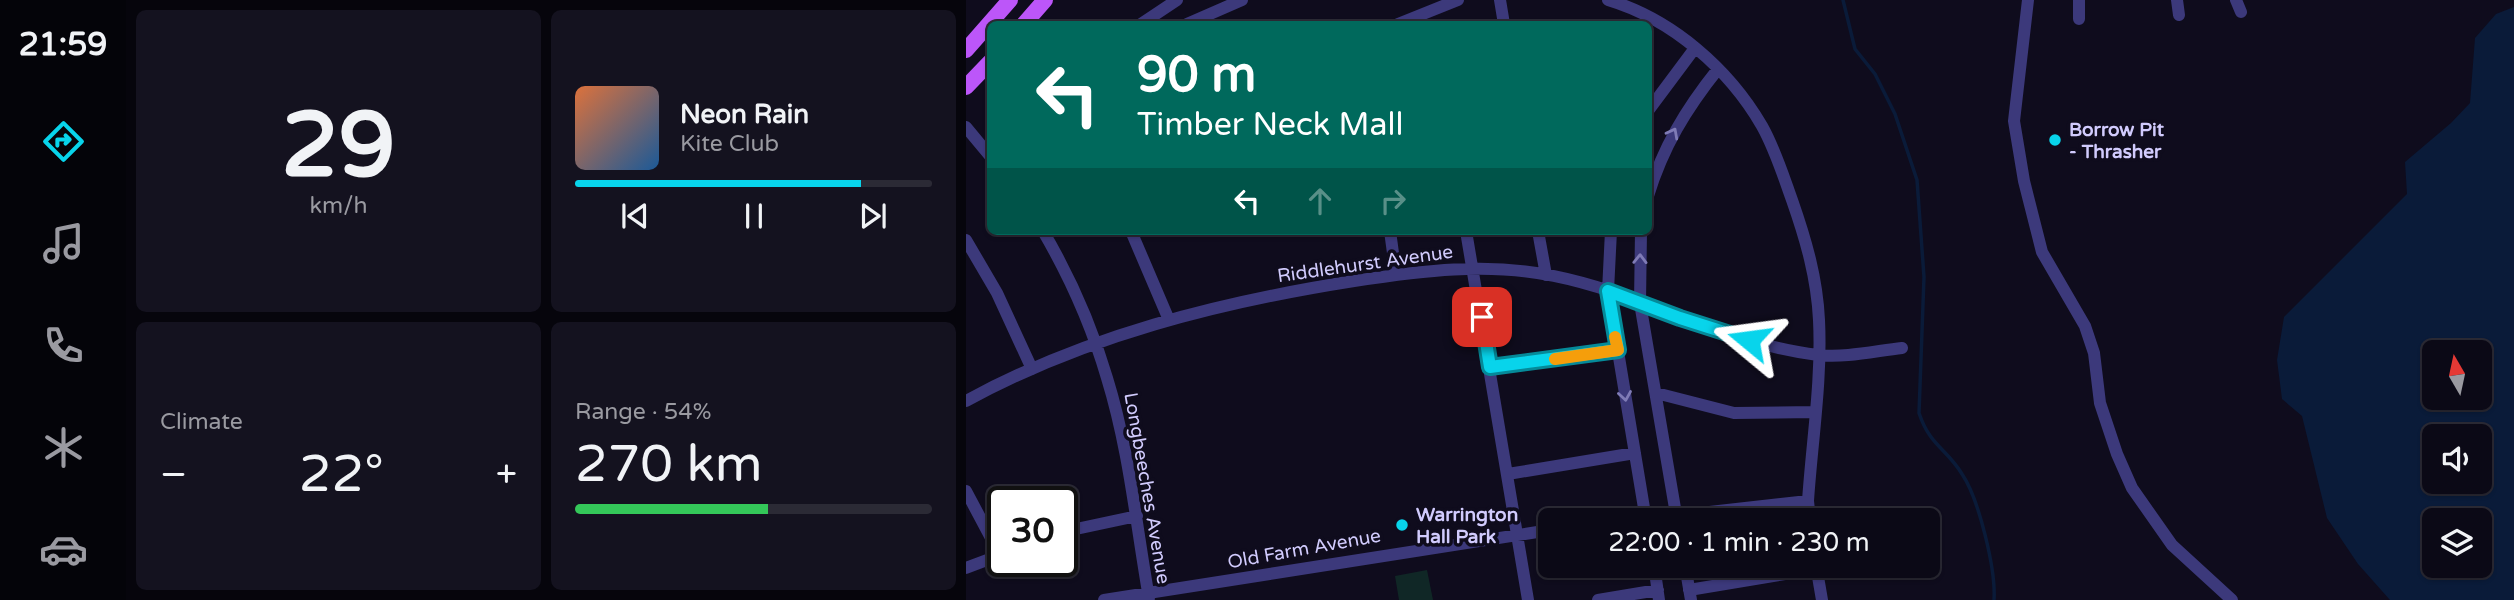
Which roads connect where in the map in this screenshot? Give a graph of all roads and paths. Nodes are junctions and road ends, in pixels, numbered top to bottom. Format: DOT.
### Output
graph roads {
  1 [pos="1010,0"];
  2 [pos="1045,0"];
  3 [pos="1177,0"];
  4 [pos="1242,0"];
  5 [pos="1458,0"];
  6 [pos="1500,0"];
  7 [pos="1608,0"];
  8 [pos="2028,0"];
  9 [pos="2079,0"];
  10 [pos="2177,0"];
  11 [pos="1428,12"];
  12 [pos="2179,15"];
  13 [pos="2079,19"];
  14 [pos="992,21"];
  15 [pos="1027,21"];
  16 [pos="1146,21"];
  17 [pos="1194,21"];
  18 [pos="1406,21"];
  19 [pos="1504,21"];
  20 [pos="987,26"];
  21 [pos="1695,48"];
  22 [pos="966,50"];
  23 [pos="987,65"];
  24 [pos="1718,69"];
  25 [pos="966,87"];
  26 [pos="1652,106"];
  27 [pos="966,127"];
  28 [pos="987,152"];
  29 [pos="1652,184"];
  30 [pos="1046,235"];
  31 [pos="1133,235"];
  32 [pos="1391,235"];
  33 [pos="1467,235"];
  34 [pos="1539,235"];
  35 [pos="1611,235"];
  36 [pos="1641,235"];
  37 [pos="966,240"];
  38 [pos="1473,268"];
  39 [pos="1396,275"];
  40 [pos="1546,275"];
  41 [pos="1608,291"];
  42 [pos="1640,303"];
  43 [pos="1169,320"];
  44 [pos="1096,343"];
  45 [pos="1902,348"];
  46 [pos="1618,350"];
  47 [pos="1819,355"];
  48 [pos="1490,367"];
  49 [pos="1032,369"];
  50 [pos="1656,393"];
  51 [pos="966,401"];
  52 [pos="1815,412"];
  53 [pos="1635,453"];
  54 [pos="1508,474"];
  55 [pos="966,491"];
  56 [pos="1808,501"];
  57 [pos="1644,508"];
  58 [pos="1675,508"];
  59 [pos="1754,508"];
  60 [pos="1809,508"];
  61 [pos="1137,516"];
  62 [pos="987,529"];
  63 [pos="1078,529"];
  64 [pos="1538,532"];
  65 [pos="1518,534"];
  66 [pos="987,560"];
  67 [pos="966,568"];
  68 [pos="1766,578"];
  69 [pos="1818,578"];
  70 [pos="1658,595"];
  71 [pos="1690,595"];
  72 [pos="1148,596"];
  73 [pos="1104,600"];
  74 [pos="1528,600"];
  75 [pos="1598,600"];
  76 [pos="1822,600"];
  77 [pos="2232,600"];
  1 -- 14 [label="main road"];
  2 -- 15 [label="main road"];
  3 -- 16 [label="street"];
  4 -- 17 [label="street"];
  5 -- 11 [label="street"];
  6 -- 19 [label="street"];
  7 -- 21 [label="street"];
  8 -- 77 [label="street"];
  9 -- 13 [label="street"];
  10 -- 12 [label="street"];
  11 -- 18 [label="street"];
  20 -- 22 [label="main road"];
  21 -- 24 [label="street"];
  21 -- 26 [label="street"];
  23 -- 25 [label="main road"];
  29 -- 24 [label="street, one-way"];
  24 -- 47 [label="street"];
  27 -- 28 [label="street"];
  30 -- 44 [label="street, Longbeeches Avenue"];
  31 -- 43 [label="street"];
  32 -- 39 [label="street"];
  33 -- 38 [label="street"];
  34 -- 40 [label="street"];
  35 -- 41 [label="street"];
  42 -- 36 [label="street, one-way"];
  37 -- 49 [label="street"];
  38 -- 39 [label="street, Riddlehurst Avenue"];
  38 -- 40 [label="street, Riddlehurst Avenue"];
  38 -- 48 [label="street"];
  39 -- 43 [label="street, Riddlehurst Avenue"];
  40 -- 41 [label="street, Riddlehurst Avenue"];
  41 -- 42 [label="street, Riddlehurst Avenue"];
  41 -- 46 [label="street"];
  42 -- 47 [label="street, Riddlehurst Avenue"];
  42 -- 50 [label="street"];
  43 -- 44 [label="street, Riddlehurst Avenue"];
  44 -- 49 [label="street, Riddlehurst Avenue"];
  44 -- 61 [label="street, Longbeeches Avenue"];
  45 -- 47 [label="street, Riddlehurst Avenue"];
  46 -- 48 [label="street"];
  46 -- 53 [label="street, one-way"];
  47 -- 52 [label="street"];
  48 -- 54 [label="street"];
  49 -- 51 [label="street, Riddlehurst Avenue"];
  50 -- 52 [label="street"];
  50 -- 58 [label="street"];
  52 -- 56 [label="street"];
  53 -- 54 [label="street"];
  53 -- 57 [label="street"];
  54 -- 65 [label="street"];
  55 -- 62 [label="street"];
  56 -- 59 [label="street"];
  56 -- 60 [label="street"];
  61 -- 63 [label="street"];
  61 -- 72 [label="street, Longbeeches Avenue"];
  64 -- 65 [label="street, Old Farm Avenue"];
  65 -- 72 [label="street, Old Farm Avenue"];
  65 -- 74 [label="street"];
  66 -- 67 [label="street"];
  68 -- 71 [label="street"];
  69 -- 76 [label="street"];
  70 -- 75 [label="street"];
  72 -- 73 [label="street, Old Farm Avenue"];
}
